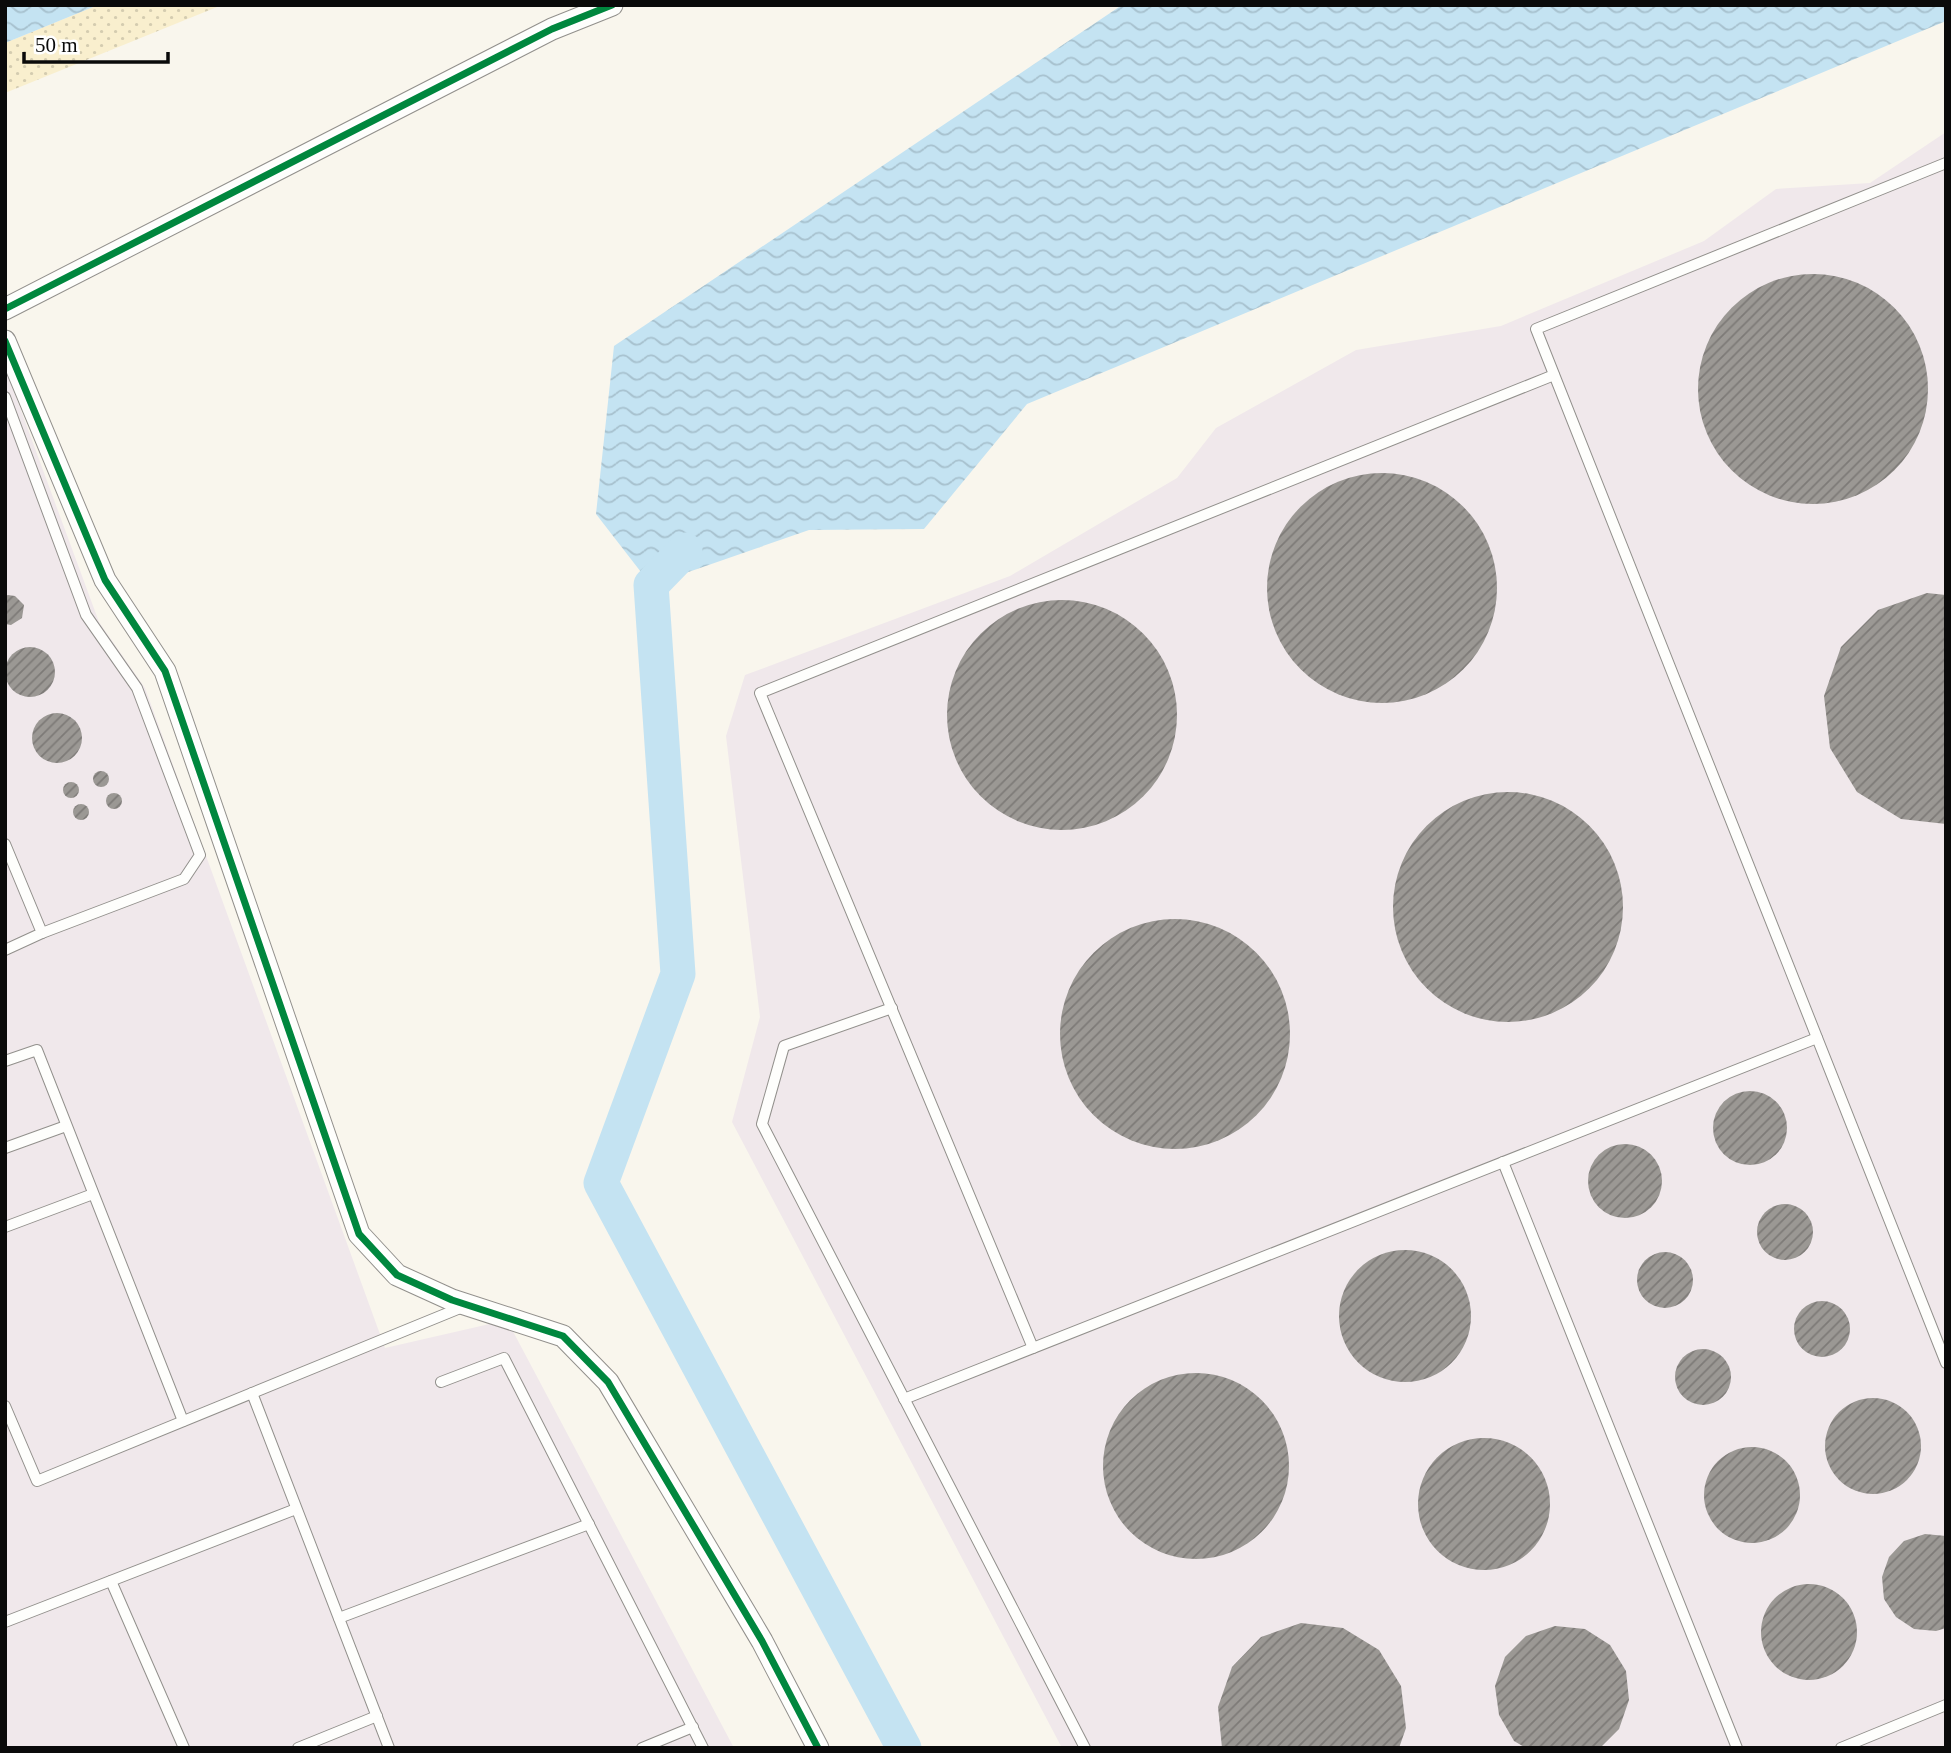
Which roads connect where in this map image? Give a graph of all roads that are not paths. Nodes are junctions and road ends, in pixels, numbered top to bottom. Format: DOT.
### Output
graph roads {
  1 [pos="612,5"];
  2 [pos="1946,163"];
  3 [pos="5,309"];
  4 [pos="5,341"];
  5 [pos="1554,375"];
  6 [pos="5,397"];
  7 [pos="5,844"];
  8 [pos="42,933"];
  9 [pos="5,950"];
  10 [pos="892,1008"];
  11 [pos="1817,1038"];
  12 [pos="5,1061"];
  13 [pos="66,1126"];
  14 [pos="5,1148"];
  15 [pos="1503,1162"];
  16 [pos="93,1194"];
  17 [pos="5,1227"];
  18 [pos="467,1305"];
  19 [pos="1033,1348"];
  20 [pos="1946,1363"];
  21 [pos="441,1382"];
  22 [pos="252,1393"];
  23 [pos="904,1399"];
  24 [pos="5,1406"];
  25 [pos="183,1421"];
  26 [pos="296,1509"];
  27 [pos="589,1524"];
  28 [pos="111,1581"];
  29 [pos="339,1618"];
  30 [pos="5,1622"];
  31 [pos="1946,1705"];
  32 [pos="377,1716"];
  33 [pos="693,1727"];
  34 [pos="184,1748"];
  35 [pos="298,1748"];
  36 [pos="389,1748"];
  37 [pos="642,1748"];
  38 [pos="703,1748"];
  39 [pos="818,1748"];
  40 [pos="1085,1748"];
  41 [pos="1737,1748"];
  42 [pos="1840,1748"];
  1 -- 3 [label="street"];
  2 -- 5 [label="lane"];
  4 -- 18 [label="street"];
  5 -- 10 [label="lane"];
  5 -- 11 [label="lane"];
  6 -- 8 [label="lane"];
  7 -- 8 [label="lane"];
  8 -- 9 [label="lane"];
  10 -- 19 [label="lane"];
  10 -- 23 [label="lane"];
  11 -- 15 [label="lane"];
  11 -- 20 [label="lane"];
  12 -- 13 [label="lane"];
  13 -- 14 [label="lane"];
  13 -- 16 [label="lane"];
  15 -- 19 [label="lane"];
  15 -- 41 [label="lane"];
  16 -- 17 [label="lane"];
  16 -- 25 [label="lane"];
  18 -- 22 [label="lane"];
  18 -- 39 [label="street"];
  19 -- 23 [label="lane"];
  21 -- 27 [label="lane"];
  22 -- 25 [label="lane"];
  22 -- 26 [label="lane"];
  23 -- 40 [label="lane"];
  24 -- 25 [label="lane"];
  26 -- 28 [label="lane"];
  26 -- 29 [label="lane"];
  27 -- 29 [label="lane"];
  27 -- 33 [label="lane"];
  28 -- 30 [label="lane"];
  28 -- 34 [label="lane"];
  29 -- 32 [label="lane"];
  31 -- 42 [label="lane"];
  32 -- 35 [label="lane"];
  32 -- 36 [label="lane"];
  33 -- 37 [label="lane"];
  33 -- 38 [label="lane"];
}
